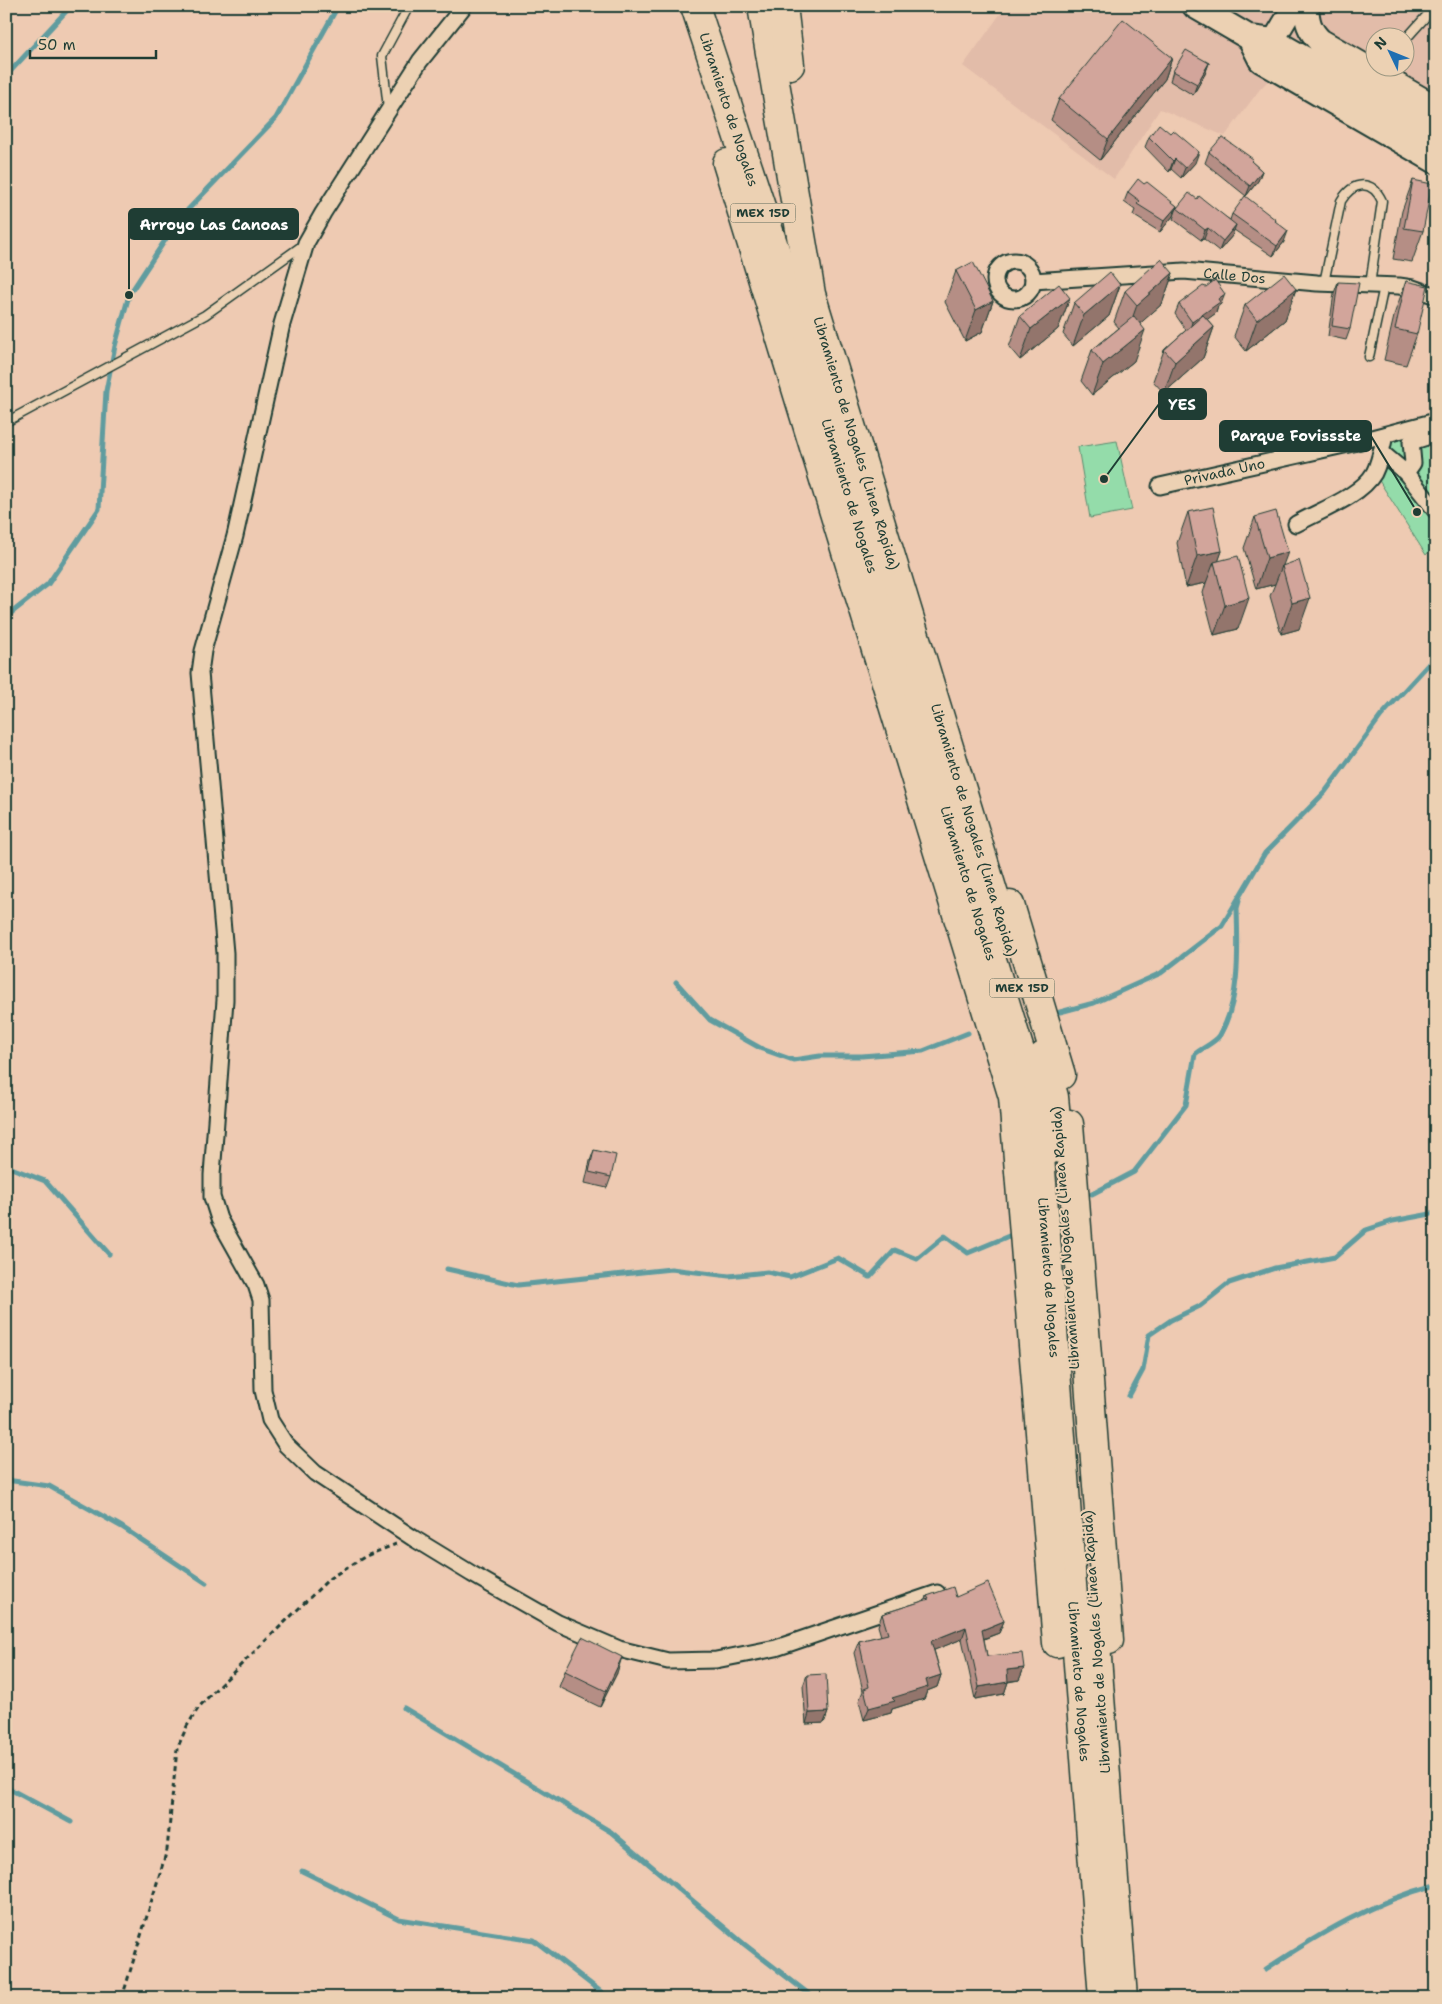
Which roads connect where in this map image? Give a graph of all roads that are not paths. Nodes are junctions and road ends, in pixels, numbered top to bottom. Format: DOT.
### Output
graph roads {
  1 [pos="409,6"];
  2 [pos="464,6"];
  3 [pos="678,6"];
  4 [pos="695,6"];
  5 [pos="762,6"];
  6 [pos="783,6"];
  7 [pos="1195,6"];
  8 [pos="1294,6"];
  9 [pos="1306,6"];
  10 [pos="1430,12"];
  11 [pos="1414,30"];
  12 [pos="1261,46"];
  13 [pos="1364,63"];
  14 [pos="1390,78"];
  15 [pos="1435,107"];
  16 [pos="388,110"];
  17 [pos="1436,134"];
  18 [pos="1436,161"];
  19 [pos="306,243"];
  20 [pos="1034,281"];
  21 [pos="1324,284"];
  22 [pos="1377,286"];
  23 [pos="1436,296"];
  24 [pos="1369,358"];
  25 [pos="1436,421"];
  26 [pos="6,422"];
  27 [pos="1436,434"];
  28 [pos="1385,435"];
  29 [pos="1381,452"];
  30 [pos="1406,474"];
  31 [pos="1160,486"];
  32 [pos="1436,511"];
  33 [pos="1296,524"];
  34 [pos="937,1593"];
  35 [pos="1085,1998"];
  36 [pos="1103,1998"];
  37 [pos="1123,1998"];
  38 [pos="1137,1998"];
  1 -- 16 [label="lane"];
  2 -- 16 [label="street"];
  3 -- 35 [label="highway, Libramiento de Nogales / MEX 15D"];
  4 -- 36 [label="highway, Libramiento de Nogales / MEX 15D"];
  5 -- 37 [label="highway, Libramiento de Nogales (Linea Rapida) / MEX 15D"];
  6 -- 38 [label="highway, MEX 15D"];
  7 -- 12 [label="main road"];
  8 -- 12 [label="street"];
  9 -- 13 [label="main road"];
  10 -- 11 [label="lane"];
  12 -- 17 [label="main road"];
  12 -- 18 [label="main road"];
  14 -- 15 [label="main road"];
  16 -- 19 [label="street"];
  19 -- 26 [label="lane"];
  19 -- 34 [label="street"];
  20 -- 21 [label="street, Calle Dos"];
  21 -- 22 [label="street, Calle Dos"];
  21 -- 22 [label="lane"];
  22 -- 23 [label="street, Calle Dos"];
  22 -- 24 [label="lane"];
  25 -- 28 [label="street, Privada Uno"];
  27 -- 30 [label="street"];
  28 -- 29 [label="street"];
  28 -- 31 [label="street, Privada Uno"];
  29 -- 30 [label="street"];
  29 -- 33 [label="street"];
  30 -- 32 [label="street"];
}
